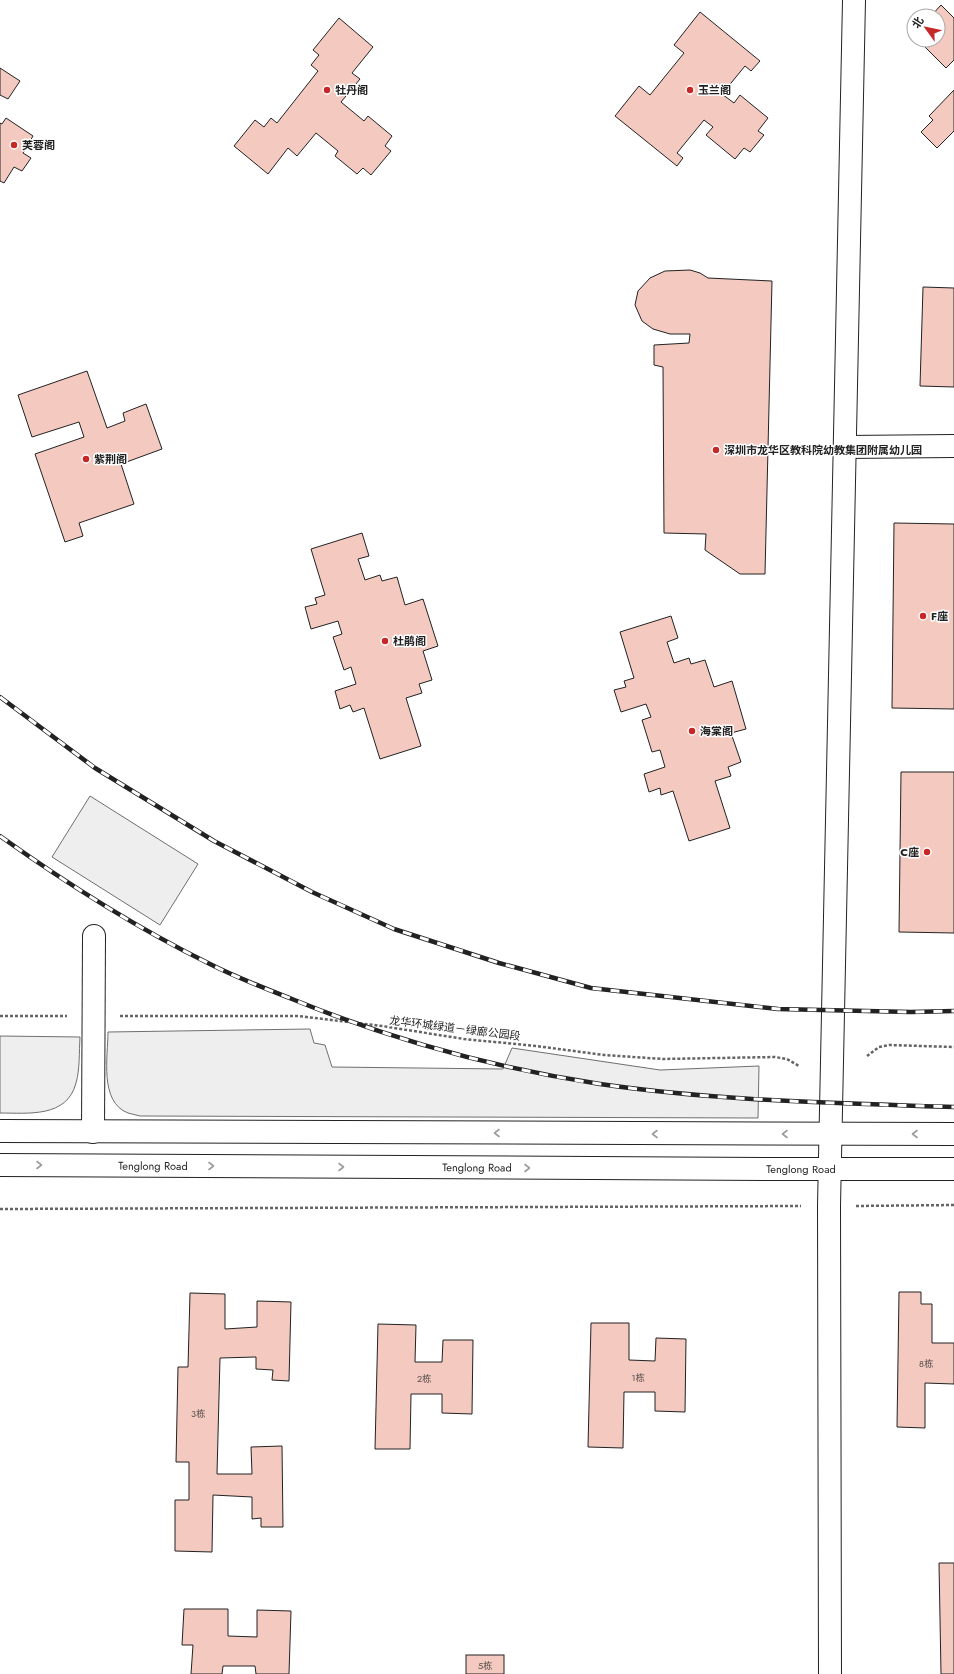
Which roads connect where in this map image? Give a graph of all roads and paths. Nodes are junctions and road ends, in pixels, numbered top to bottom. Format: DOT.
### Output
graph roads {
  1 [pos="854,0"];
  2 [pos="954,446"];
  3 [pos="845,447"];
  4 [pos="94,936"];
  5 [pos="0,1016"];
  6 [pos="71,1016"];
  7 [pos="115,1016"];
  8 [pos="954,1047"];
  9 [pos="867,1056"];
  10 [pos="799,1066"];
  11 [pos="0,1131"];
  12 [pos="93,1132"];
  13 [pos="831,1134"];
  14 [pos="954,1134"];
  15 [pos="0,1165"];
  16 [pos="954,1169"];
  17 [pos="830,1170"];
  18 [pos="954,1205"];
  19 [pos="798,1206"];
  20 [pos="852,1206"];
  21 [pos="0,1209"];
  22 [pos="830,1674"];
  1 -- 3 [label="main road"];
  2 -- 3 [label="main road"];
  3 -- 13 [label="main road"];
  4 -- 12 [label="main road"];
  5 -- 6 [label="path"];
  7 -- 10 [label="path, 龙华环城绿道－绿廊公园段"];
  8 -- 9 [label="path"];
  11 -- 12 [label="main road"];
  13 -- 12 [label="main road, one-way"];
  14 -- 13 [label="main road, one-way"];
  13 -- 17 [label="main road"];
  15 -- 17 [label="main road, Tenglong Road, one-way"];
  16 -- 17 [label="main road, Tenglong Road"];
  17 -- 22 [label="main road"];
  18 -- 20 [label="path"];
  19 -- 21 [label="path"];
}
